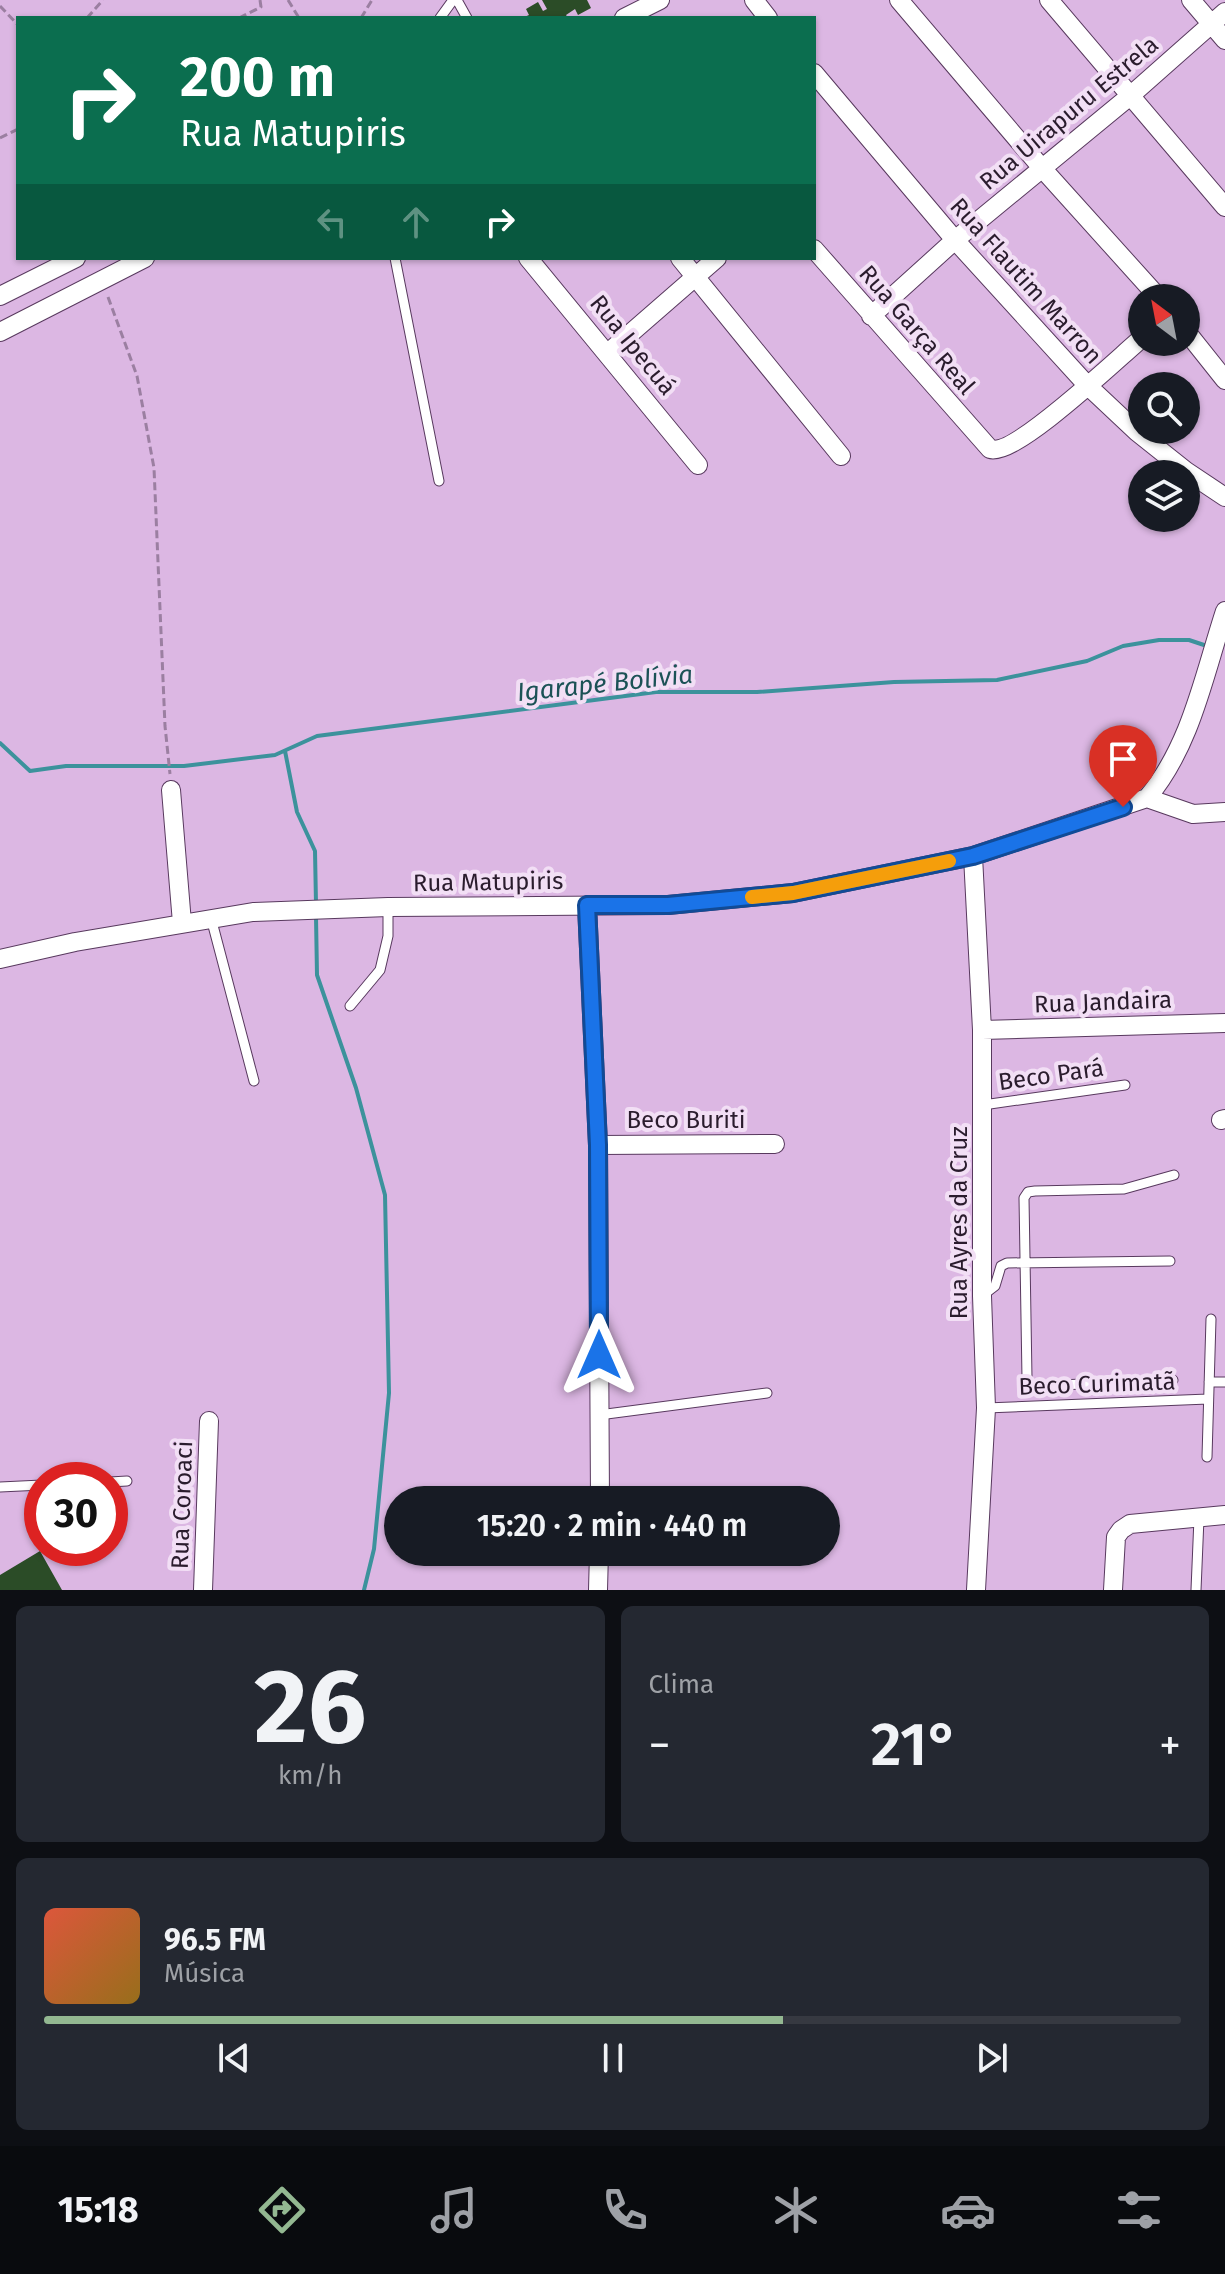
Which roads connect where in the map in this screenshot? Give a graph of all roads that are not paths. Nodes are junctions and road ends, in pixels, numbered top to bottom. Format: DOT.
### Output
graph roads {
  1 [pos="455,0"];
  2 [pos="660,0"];
  3 [pos="754,0"];
  4 [pos="899,0"];
  5 [pos="1049,0"];
  6 [pos="1191,0"];
  7 [pos="442,16"];
  8 [pos="628,16"];
  9 [pos="766,16"];
  10 [pos="1218,18"];
  11 [pos="1225,40"];
  12 [pos="816,75"];
  13 [pos="1130,96"];
  14 [pos="1041,167"];
  15 [pos="1225,207"];
  16 [pos="955,240"];
  17 [pos="816,251"];
  18 [pos="72,260"];
  19 [pos="141,260"];
  20 [pos="395,260"];
  21 [pos="530,260"];
  22 [pos="682,260"];
  23 [pos="715,260"];
  24 [pos="695,276"];
  25 [pos="1146,284"];
  26 [pos="0,296"];
  27 [pos="871,316"];
  28 [pos="0,332"];
  29 [pos="1200,349"];
  30 [pos="1128,350"];
  31 [pos="609,352"];
  32 [pos="1225,380"];
  33 [pos="1087,385"];
  34 [pos="841,456"];
  35 [pos="698,465"];
  36 [pos="439,481"];
  37 [pos="1225,497"];
  38 [pos="1225,611"];
  39 [pos="171,790"];
  40 [pos="1147,798"];
  41 [pos="1225,812"];
  42 [pos="973,856"];
  43 [pos="587,905"];
  44 [pos="388,907"];
  45 [pos="211,918"];
  46 [pos="182,923"];
  47 [pos="0,959"];
  48 [pos="350,1006"];
  49 [pos="1225,1023"];
  50 [pos="982,1030"];
  51 [pos="254,1081"];
  52 [pos="1125,1085"];
  53 [pos="983,1105"];
  54 [pos="775,1144"];
  55 [pos="598,1145"];
  56 [pos="1174,1175"];
  57 [pos="1170,1261"];
  58 [pos="1025,1263"];
  59 [pos="982,1296"];
  60 [pos="1211,1319"];
  61 [pos="1173,1380"];
  62 [pos="1209,1382"];
  63 [pos="1225,1382"];
  64 [pos="767,1393"];
  65 [pos="1208,1399"];
  66 [pos="986,1408"];
  67 [pos="599,1415"];
  68 [pos="209,1421"];
  69 [pos="1207,1457"];
  70 [pos="24,1486"];
  71 [pos="600,1486"];
  72 [pos="0,1487"];
  73 [pos="1225,1515"];
  74 [pos="1199,1518"];
  75 [pos="599,1566"];
  76 [pos="203,1590"];
  77 [pos="598,1590"];
  78 [pos="976,1590"];
  79 [pos="1113,1590"];
  80 [pos="1196,1590"];
  1 -- 7 [label="lane"];
  2 -- 8 [label="street"];
  3 -- 9 [label="street"];
  4 -- 14 [label="street"];
  5 -- 13 [label="street"];
  6 -- 10 [label="street"];
  10 -- 11 [label="street"];
  10 -- 13 [label="street, Rua Uirapuru Estrela"];
  12 -- 16 [label="street, Rua Flautim Marron"];
  13 -- 14 [label="street, Rua Uirapuru Estrela"];
  13 -- 15 [label="street"];
  14 -- 16 [label="street, Rua Uirapuru Estrela"];
  14 -- 25 [label="street"];
  16 -- 27 [label="street, Rua Uirapuru Estrela"];
  16 -- 33 [label="street, Rua Flautim Marron"];
  17 -- 27 [label="street, Rua Garça Real"];
  18 -- 26 [label="street"];
  19 -- 28 [label="street"];
  20 -- 36 [label="lane"];
  21 -- 31 [label="street, Rua Ipecuá"];
  22 -- 24 [label="street"];
  23 -- 24 [label="street"];
  24 -- 31 [label="street"];
  24 -- 34 [label="street"];
  27 -- 33 [label="street, Rua Garça Real"];
  29 -- 32 [label="street"];
  30 -- 33 [label="street"];
  31 -- 35 [label="street, Rua Ipecuá"];
  33 -- 37 [label="street, Rua Flautim Marron"];
  38 -- 40 [label="street"];
  39 -- 46 [label="street"];
  40 -- 41 [label="street"];
  40 -- 42 [label="street, Rua Matupiris"];
  42 -- 43 [label="street, Rua Matupiris"];
  42 -- 50 [label="street, Rua Ayres da Cruz"];
  43 -- 44 [label="street, Rua Matupiris"];
  43 -- 55 [label="street"];
  44 -- 45 [label="street, Rua Matupiris"];
  44 -- 48 [label="lane"];
  45 -- 46 [label="street, Rua Matupiris"];
  45 -- 51 [label="lane"];
  46 -- 47 [label="street, Rua Matupiris"];
  49 -- 50 [label="street, Rua Jandaira"];
  50 -- 53 [label="street, Rua Ayres da Cruz"];
  52 -- 53 [label="lane, Beco Pará"];
  53 -- 59 [label="street, Rua Ayres da Cruz"];
  54 -- 55 [label="street, Beco Buriti"];
  55 -- 67 [label="street"];
  56 -- 58 [label="lane"];
  57 -- 58 [label="lane"];
  58 -- 59 [label="lane"];
  58 -- 61 [label="lane"];
  59 -- 66 [label="street, Rua Ayres da Cruz"];
  60 -- 62 [label="lane"];
  62 -- 63 [label="lane"];
  62 -- 65 [label="lane"];
  64 -- 67 [label="lane"];
  65 -- 66 [label="lane, Beco Curimatã"];
  65 -- 69 [label="lane"];
  66 -- 78 [label="street, Rua Ayres da Cruz"];
  67 -- 71 [label="street"];
  68 -- 76 [label="street, Rua Coroaci"];
  70 -- 72 [label="lane"];
  73 -- 74 [label="street"];
  74 -- 79 [label="street"];
  74 -- 80 [label="lane"];
  75 -- 77 [label="street"];
}
